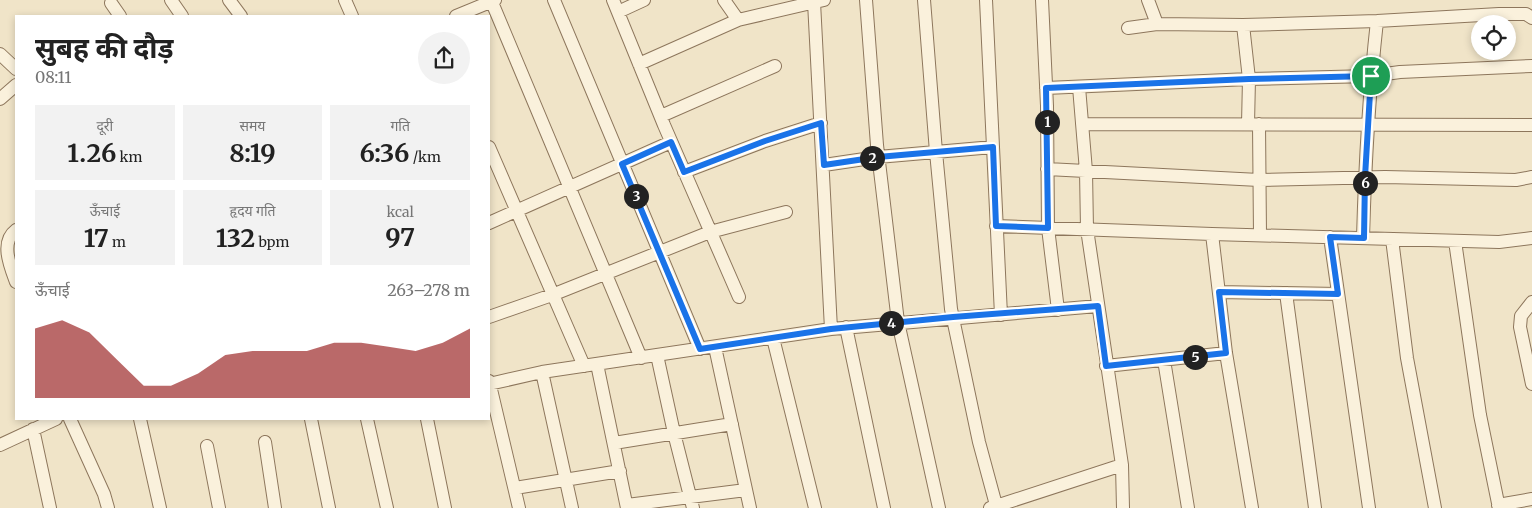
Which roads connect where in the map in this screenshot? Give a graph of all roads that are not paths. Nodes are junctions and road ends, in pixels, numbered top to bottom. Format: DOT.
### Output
graph roads {
  1 [pos="171,0"];
  2 [pos="229,0"];
  3 [pos="345,0"];
  4 [pos="492,0"];
  5 [pos="554,0"];
  6 [pos="613,0"];
  7 [pos="644,0"];
  8 [pos="724,0"];
  9 [pos="866,0"];
  10 [pos="924,0"];
  11 [pos="986,0"];
  12 [pos="1042,0"];
  13 [pos="1148,0"];
  14 [pos="819,1"];
  15 [pos="111,3"];
  16 [pos="618,12"];
  17 [pos="119,15"];
  18 [pos="181,15"];
  19 [pos="240,15"];
  20 [pos="352,15"];
  21 [pos="458,15"];
  22 [pos="1532,18"];
  23 [pos="738,20"];
  24 [pos="1377,21"];
  25 [pos="1156,24"];
  26 [pos="1244,24"];
  27 [pos="1128,28"];
  28 [pos="0,54"];
  29 [pos="639,64"];
  30 [pos="775,66"];
  31 [pos="1532,66"];
  32 [pos="15,68"];
  33 [pos="1371,76"];
  34 [pos="1249,79"];
  35 [pos="15,86"];
  36 [pos="1078,87"];
  37 [pos="1046,88"];
  38 [pos="0,100"];
  39 [pos="661,116"];
  40 [pos="821,123"];
  41 [pos="1082,124"];
  42 [pos="1253,124"];
  43 [pos="1532,125"];
  44 [pos="1369,126"];
  45 [pos="671,142"];
  46 [pos="993,147"];
  47 [pos="490,149"];
  48 [pos="936,152"];
  49 [pos="878,157"];
  50 [pos="622,164"];
  51 [pos="824,165"];
  52 [pos="1048,169"];
  53 [pos="1086,171"];
  54 [pos="684,172"];
  55 [pos="1365,177"];
  56 [pos="1532,177"];
  57 [pos="1259,180"];
  58 [pos="570,187"];
  59 [pos="516,211"];
  60 [pos="786,212"];
  61 [pos="490,223"];
  62 [pos="996,226"];
  63 [pos="1048,228"];
  64 [pos="1087,229"];
  65 [pos="15,231"];
  66 [pos="710,232"];
  67 [pos="1212,234"];
  68 [pos="1260,235"];
  69 [pos="1330,237"];
  70 [pos="1364,238"];
  71 [pos="1392,238"];
  72 [pos="1532,238"];
  73 [pos="1455,241"];
  74 [pos="659,253"];
  75 [pos="605,275"];
  76 [pos="15,280"];
  77 [pos="1219,292"];
  78 [pos="1286,293"];
  79 [pos="1338,294"];
  80 [pos="552,295"];
  81 [pos="739,297"];
  82 [pos="1532,302"];
  83 [pos="1098,306"];
  84 [pos="1058,310"];
  85 [pos="1001,315"];
  86 [pos="490,317"];
  87 [pos="953,317"];
  88 [pos="898,322"];
  89 [pos="846,328"];
  90 [pos="831,329"];
  91 [pos="773,338"];
  92 [pos="715,347"];
  93 [pos="700,349"];
  94 [pos="1226,353"];
  95 [pos="657,355"];
  96 [pos="641,358"];
  97 [pos="1164,360"];
  98 [pos="598,364"];
  99 [pos="584,366"];
  100 [pos="1106,366"];
  101 [pos="542,372"];
  102 [pos="490,382"];
  103 [pos="1532,384"];
  104 [pos="490,386"];
  105 [pos="54,420"];
  106 [pos="70,420"];
  107 [pos="140,420"];
  108 [pos="311,420"];
  109 [pos="367,420"];
  110 [pos="427,420"];
  111 [pos="732,424"];
  112 [pos="33,430"];
  113 [pos="674,433"];
  114 [pos="265,442"];
  115 [pos="614,444"];
  116 [pos="0,445"];
  117 [pos="207,446"];
  118 [pos="1122,465"];
  119 [pos="620,471"];
  120 [pos="566,480"];
  121 [pos="515,488"];
  122 [pos="746,490"];
  123 [pos="1532,499"];
  124 [pos="692,502"];
  125 [pos="627,506"];
  126 [pos="993,507"];
  127 [pos="1498,507"];
  128 [pos="50,508"];
  129 [pos="108,508"];
  130 [pos="160,508"];
  131 [pos="219,508"];
  132 [pos="275,508"];
  133 [pos="329,508"];
  134 [pos="387,508"];
  135 [pos="445,508"];
  136 [pos="519,508"];
  137 [pos="572,508"];
  138 [pos="750,508"];
  139 [pos="815,508"];
  140 [pos="884,508"];
  141 [pos="939,508"];
  142 [pos="1123,508"];
  143 [pos="1188,508"];
  144 [pos="1252,508"];
  145 [pos="1315,508"];
  146 [pos="1368,508"];
  147 [pos="1434,508"];
  1 -- 18 [label="street"];
  2 -- 19 [label="street"];
  3 -- 20 [label="street"];
  4 -- 21 [label="street"];
  4 -- 58 [label="street"];
  5 -- 50 [label="street"];
  6 -- 16 [label="street"];
  7 -- 16 [label="street"];
  8 -- 23 [label="street"];
  9 -- 49 [label="street"];
  10 -- 48 [label="street"];
  11 -- 46 [label="street"];
  12 -- 37 [label="street"];
  13 -- 25 [label="street"];
  14 -- 23 [label="street"];
  14 -- 40 [label="street"];
  15 -- 17 [label="street"];
  16 -- 29 [label="street"];
  22 -- 24 [label="street"];
  23 -- 29 [label="street"];
  24 -- 26 [label="street"];
  24 -- 33 [label="street"];
  25 -- 26 [label="street"];
  25 -- 27 [label="street"];
  26 -- 34 [label="street"];
  28 -- 32 [label="street"];
  29 -- 39 [label="street"];
  30 -- 39 [label="street"];
  31 -- 33 [label="street"];
  33 -- 34 [label="street"];
  33 -- 44 [label="street"];
  34 -- 36 [label="street"];
  34 -- 42 [label="street"];
  35 -- 38 [label="street"];
  36 -- 37 [label="street"];
  36 -- 41 [label="street"];
  37 -- 52 [label="street"];
  39 -- 45 [label="street"];
  40 -- 51 [label="street"];
  40 -- 54 [label="street"];
  41 -- 42 [label="street"];
  41 -- 53 [label="street"];
  42 -- 44 [label="street"];
  42 -- 57 [label="street"];
  43 -- 44 [label="street"];
  44 -- 55 [label="street"];
  45 -- 50 [label="street"];
  45 -- 54 [label="street"];
  46 -- 48 [label="street"];
  46 -- 62 [label="street"];
  47 -- 59 [label="street"];
  48 -- 49 [label="street"];
  48 -- 87 [label="street"];
  49 -- 51 [label="street"];
  49 -- 88 [label="street"];
  50 -- 58 [label="street"];
  50 -- 74 [label="street"];
  51 -- 90 [label="street"];
  52 -- 53 [label="street"];
  52 -- 63 [label="street"];
  53 -- 57 [label="street"];
  53 -- 64 [label="street"];
  54 -- 66 [label="street"];
  55 -- 56 [label="street"];
  55 -- 57 [label="street"];
  55 -- 70 [label="street"];
  57 -- 68 [label="street"];
  58 -- 59 [label="street"];
  58 -- 75 [label="street"];
  59 -- 61 [label="street"];
  59 -- 80 [label="street"];
  60 -- 66 [label="street"];
  62 -- 63 [label="street"];
  62 -- 85 [label="street"];
  63 -- 64 [label="street"];
  63 -- 84 [label="street"];
  64 -- 67 [label="street"];
  64 -- 83 [label="street"];
  65 -- 76 [label="street"];
  66 -- 74 [label="street"];
  66 -- 81 [label="street"];
  67 -- 68 [label="street"];
  67 -- 77 [label="street"];
  68 -- 69 [label="street"];
  69 -- 70 [label="street"];
  69 -- 79 [label="street"];
  70 -- 71 [label="street"];
  71 -- 73 [label="street"];
  71 -- 147 [label="street"];
  72 -- 73 [label="street"];
  73 -- 127 [label="street"];
  74 -- 75 [label="street"];
  74 -- 93 [label="street"];
  75 -- 80 [label="street"];
  75 -- 96 [label="street"];
  77 -- 78 [label="street"];
  77 -- 94 [label="street"];
  78 -- 79 [label="street"];
  78 -- 145 [label="street"];
  79 -- 146 [label="street"];
  80 -- 86 [label="street"];
  80 -- 99 [label="street"];
  82 -- 103 [label="street"];
  83 -- 84 [label="street"];
  83 -- 100 [label="street"];
  84 -- 85 [label="street"];
  85 -- 87 [label="street"];
  87 -- 88 [label="street"];
  87 -- 126 [label="street"];
  88 -- 89 [label="street"];
  88 -- 141 [label="street"];
  89 -- 90 [label="street"];
  89 -- 140 [label="street"];
  90 -- 91 [label="street"];
  91 -- 92 [label="street"];
  91 -- 139 [label="street"];
  92 -- 93 [label="street"];
  92 -- 111 [label="street"];
  93 -- 95 [label="street"];
  94 -- 97 [label="street"];
  94 -- 144 [label="street"];
  95 -- 96 [label="street"];
  95 -- 113 [label="street"];
  96 -- 98 [label="street"];
  97 -- 100 [label="street"];
  97 -- 143 [label="street"];
  98 -- 99 [label="street"];
  98 -- 115 [label="street"];
  99 -- 101 [label="street"];
  100 -- 118 [label="street"];
  101 -- 102 [label="street"];
  101 -- 120 [label="street"];
  104 -- 121 [label="street"];
  105 -- 112 [label="street"];
  106 -- 129 [label="street"];
  107 -- 130 [label="street"];
  108 -- 133 [label="street"];
  109 -- 134 [label="street"];
  110 -- 135 [label="street"];
  111 -- 113 [label="street"];
  111 -- 122 [label="street"];
  112 -- 116 [label="street"];
  112 -- 128 [label="street"];
  113 -- 115 [label="street"];
  113 -- 124 [label="street"];
  114 -- 132 [label="street"];
  115 -- 119 [label="street"];
  117 -- 131 [label="street"];
  118 -- 126 [label="street"];
  118 -- 142 [label="street"];
  119 -- 120 [label="street"];
  119 -- 125 [label="street"];
  120 -- 121 [label="street"];
  120 -- 137 [label="street"];
  121 -- 136 [label="street"];
  122 -- 124 [label="street"];
  122 -- 138 [label="street"];
  123 -- 127 [label="street"];
  124 -- 125 [label="street"];
}
